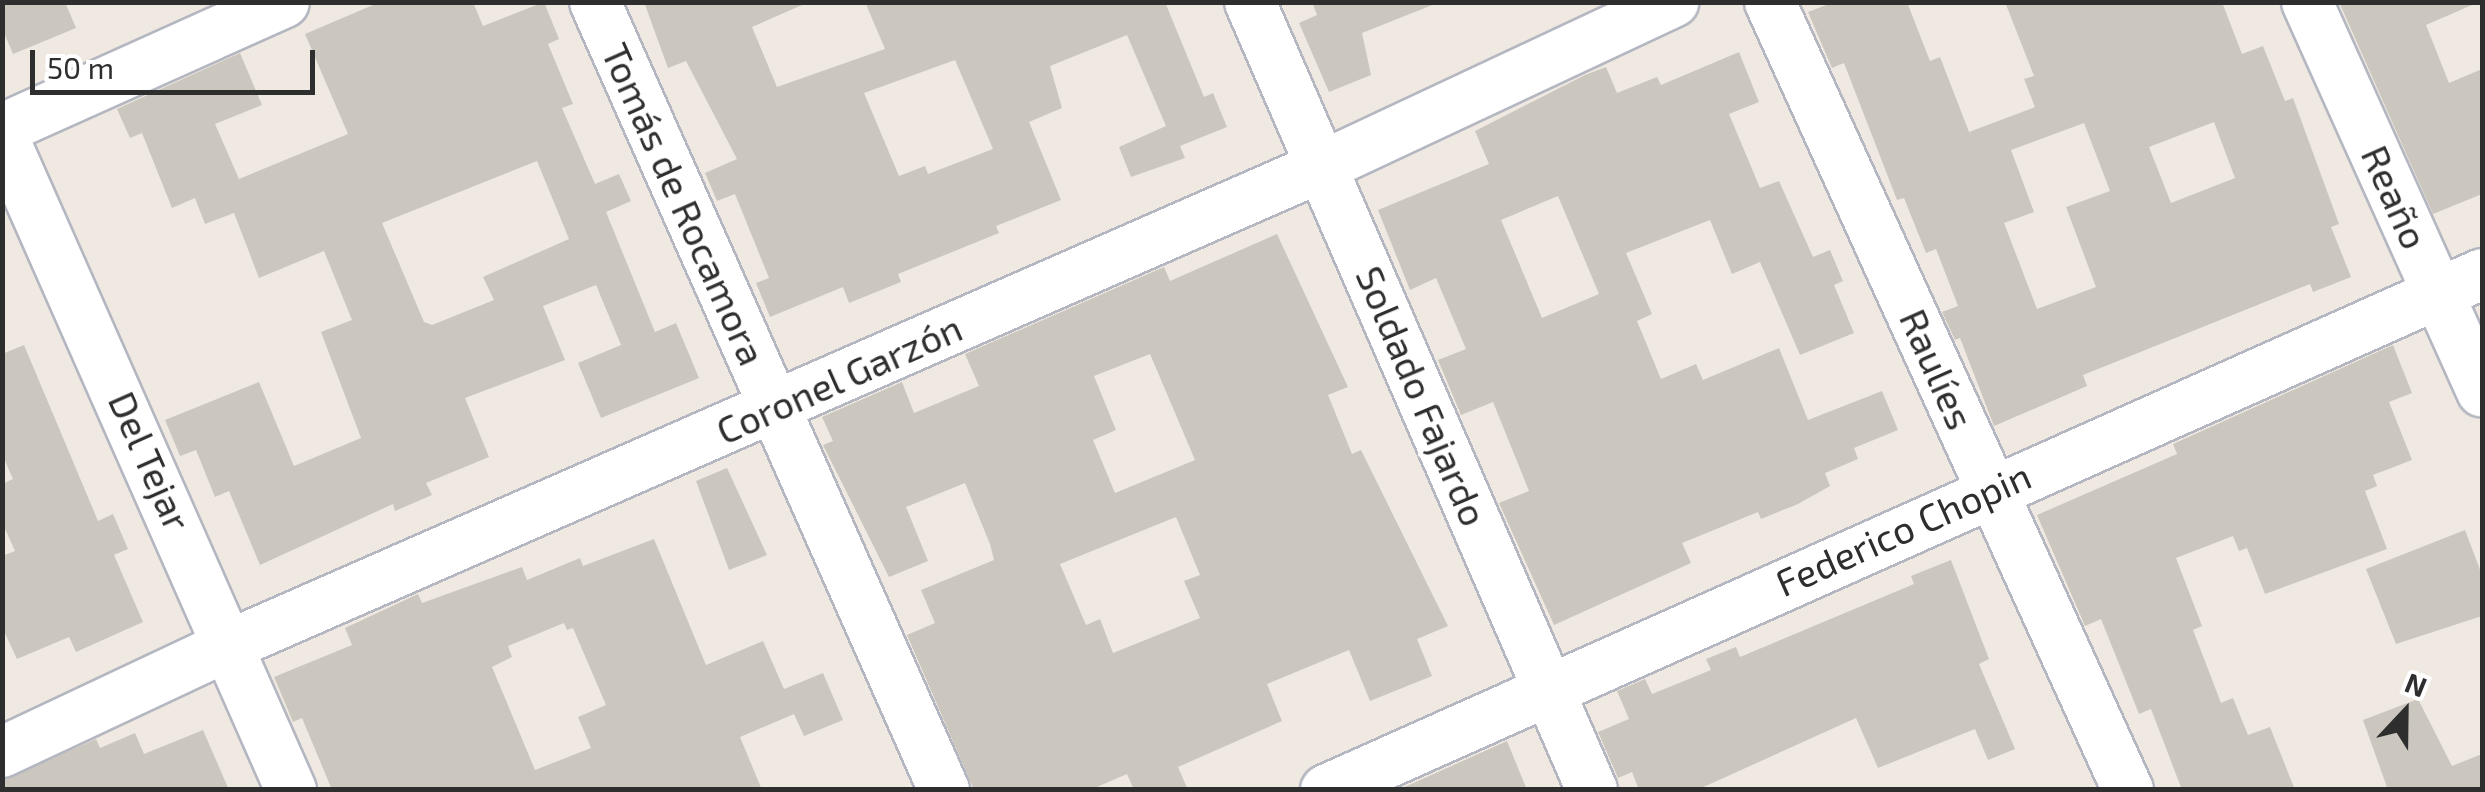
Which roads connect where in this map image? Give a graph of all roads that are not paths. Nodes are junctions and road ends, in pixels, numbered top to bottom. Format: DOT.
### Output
graph roads {
  1 [pos="284,2"];
  2 [pos="595,2"];
  3 [pos="1250,2"];
  4 [pos="1673,2"];
  5 [pos="1770,2"];
  6 [pos="2307,2"];
  7 [pos="2,132"];
  8 [pos="1324,166"];
  9 [pos="2460,283"];
  10 [pos="2482,392"];
  11 [pos="774,408"];
  12 [pos="1991,488"];
  13 [pos="232,644"];
  14 [pos="1547,690"];
  15 [pos="2,752"];
  16 [pos="291,790"];
  17 [pos="944,790"];
  18 [pos="1326,790"];
  19 [pos="1592,790"];
  20 [pos="2128,790"];
  1 -- 7 [label="street"];
  2 -- 11 [label="street, Tomás de Rocamora"];
  3 -- 8 [label="street, Soldado Fajardo"];
  4 -- 8 [label="street, Coronel Garzón"];
  5 -- 12 [label="street, Raulíes"];
  6 -- 9 [label="street, Reaño"];
  7 -- 13 [label="street, Del Tejar"];
  8 -- 11 [label="street, Coronel Garzón"];
  8 -- 14 [label="street, Soldado Fajardo"];
  9 -- 10 [label="street, Reaño"];
  9 -- 12 [label="street, Federico Chopin"];
  11 -- 13 [label="street, Coronel Garzón"];
  11 -- 17 [label="street, Tomás de Rocamora"];
  12 -- 14 [label="street, Federico Chopin"];
  12 -- 20 [label="street, Raulíes"];
  13 -- 15 [label="street, Coronel Garzón"];
  13 -- 16 [label="street, Del Tejar"];
  14 -- 18 [label="street, Federico Chopin"];
  14 -- 19 [label="street, Soldado Fajardo"];
}
